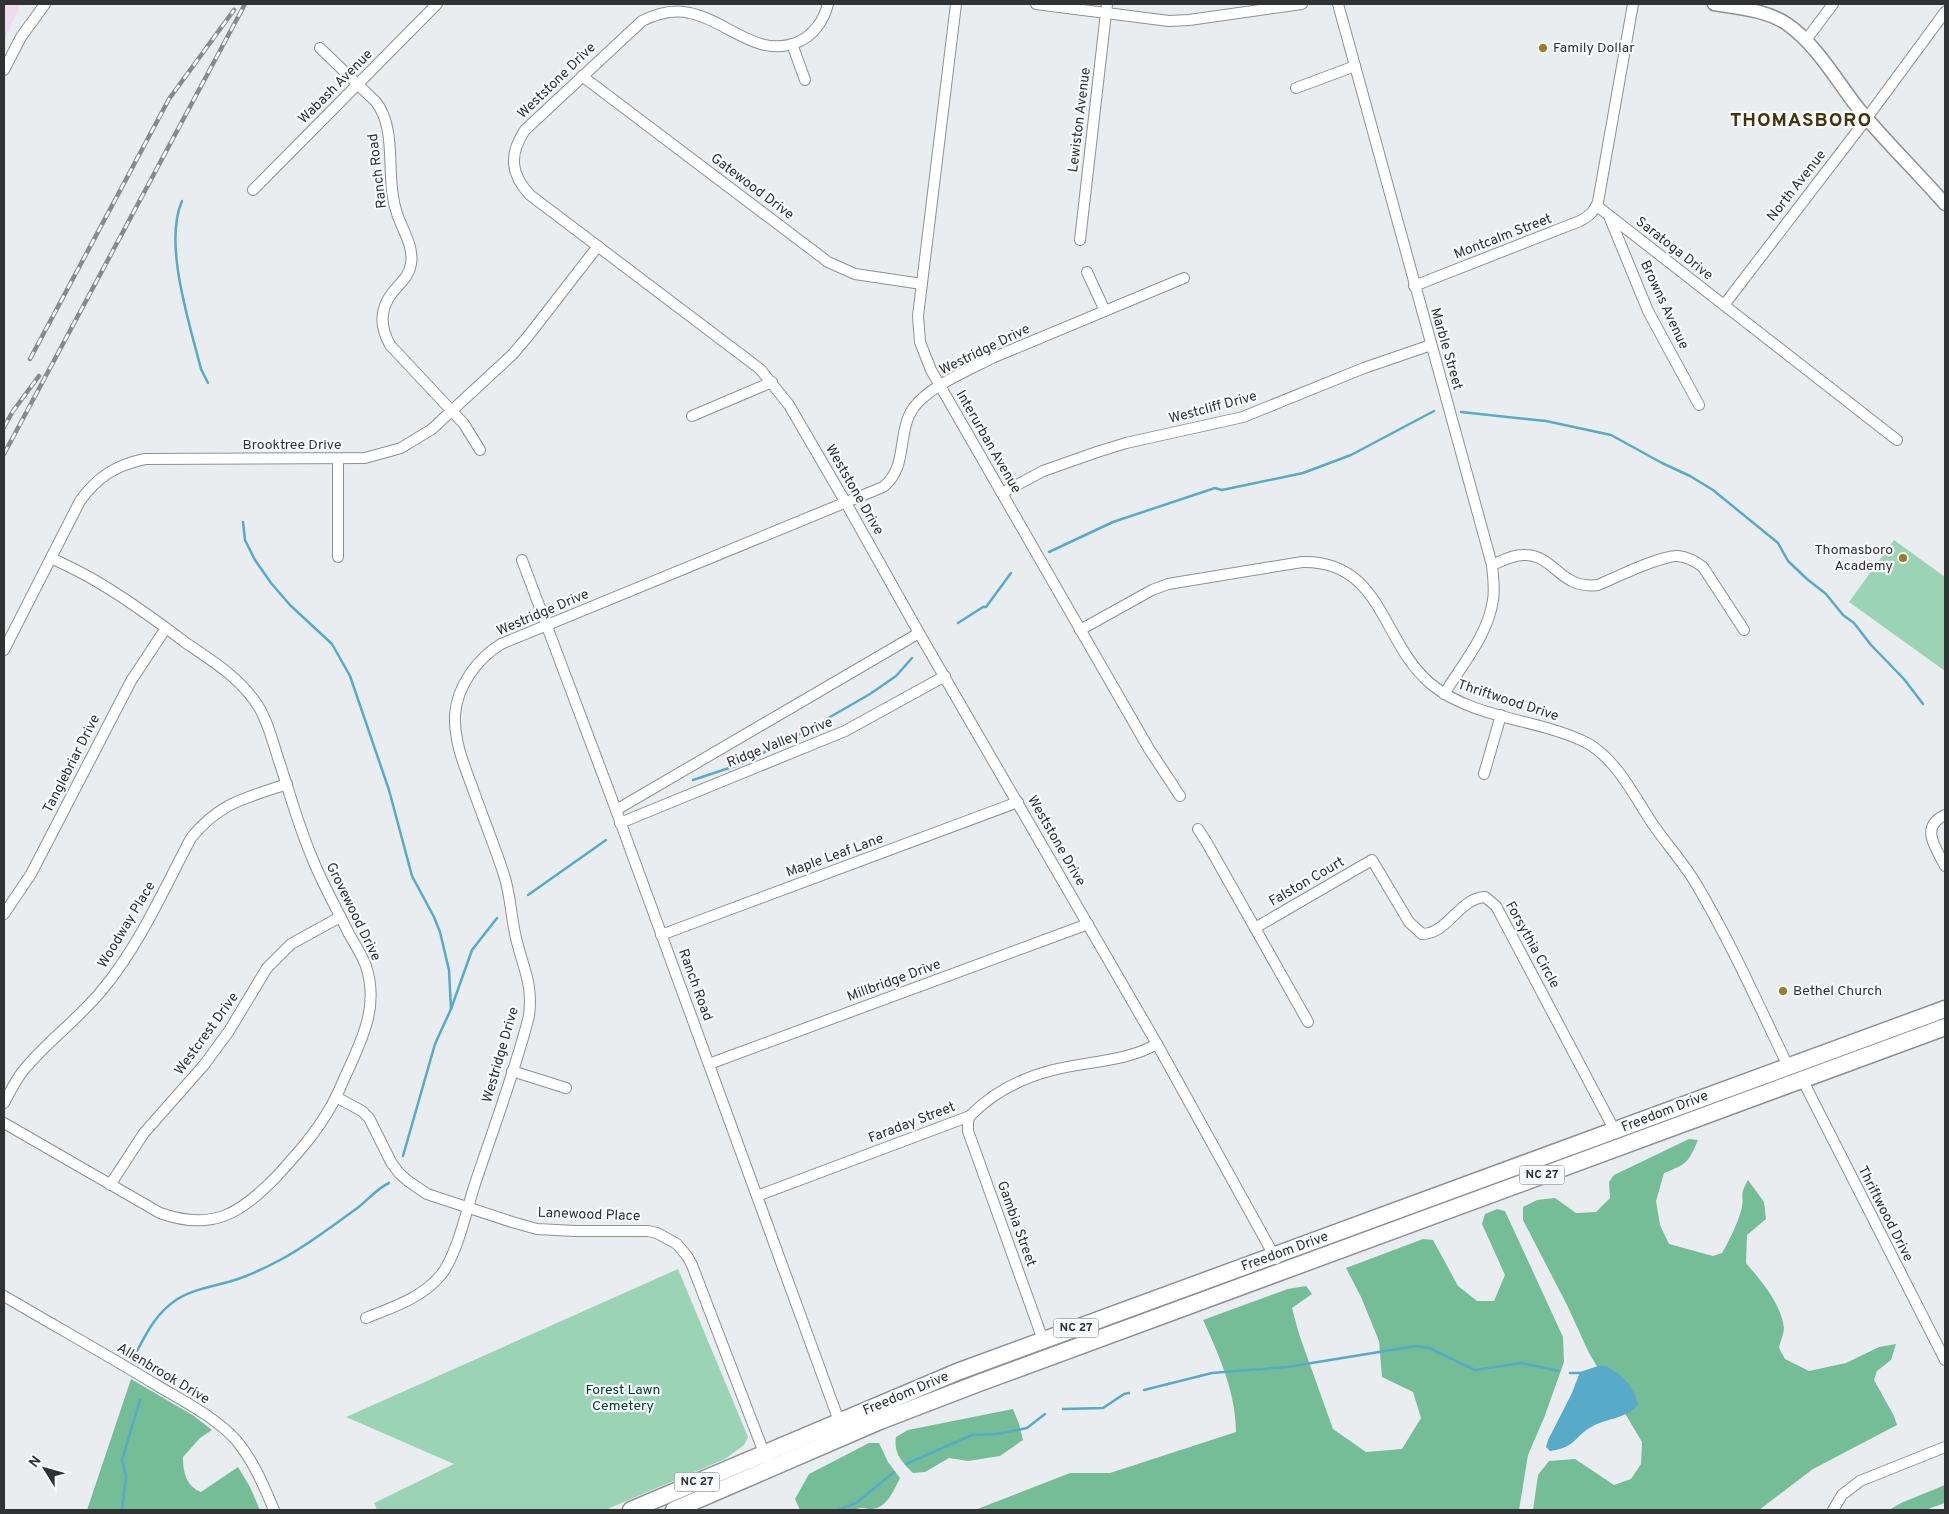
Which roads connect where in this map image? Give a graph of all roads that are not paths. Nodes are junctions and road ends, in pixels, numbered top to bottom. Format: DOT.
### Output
graph roads {
  1 [pos="437,4"];
  2 [pos="828,4"];
  3 [pos="956,4"];
  4 [pos="1036,4"];
  5 [pos="1302,4"];
  6 [pos="1338,4"];
  7 [pos="1633,4"];
  8 [pos="1714,4"];
  9 [pos="1833,4"];
  10 [pos="43,5"];
  11 [pos="1730,5"];
  12 [pos="1106,8"];
  13 [pos="1945,12"];
  14 [pos="1806,40"];
  15 [pos="792,44"];
  16 [pos="320,48"];
  17 [pos="1355,66"];
  18 [pos="4,70"];
  19 [pos="582,76"];
  20 [pos="804,80"];
  21 [pos="358,84"];
  22 [pos="1296,88"];
  23 [pos="1867,118"];
  24 [pos="253,190"];
  25 [pos="1945,204"];
  26 [pos="1597,206"];
  27 [pos="1608,215"];
  28 [pos="1080,240"];
  29 [pos="598,246"];
  30 [pos="1087,272"];
  31 [pos="1184,278"];
  32 [pos="922,284"];
  33 [pos="1414,286"];
  34 [pos="1724,305"];
  35 [pos="1105,311"];
  36 [pos="1431,345"];
  37 [pos="772,382"];
  38 [pos="940,386"];
  39 [pos="1699,405"];
  40 [pos="452,411"];
  41 [pos="692,416"];
  42 [pos="1897,440"];
  43 [pos="480,450"];
  44 [pos="338,459"];
  45 [pos="1002,494"];
  46 [pos="846,503"];
  47 [pos="338,557"];
  48 [pos="51,558"];
  49 [pos="522,560"];
  50 [pos="1492,565"];
  51 [pos="546,626"];
  52 [pos="166,628"];
  53 [pos="1080,630"];
  54 [pos="1744,630"];
  55 [pos="919,633"];
  56 [pos="4,650"];
  57 [pos="945,676"];
  58 [pos="1444,694"];
  59 [pos="1501,715"];
  60 [pos="1484,774"];
  61 [pos="287,784"];
  62 [pos="1180,796"];
  63 [pos="1018,802"];
  64 [pos="616,810"];
  65 [pos="1945,815"];
  66 [pos="620,823"];
  67 [pos="1198,829"];
  68 [pos="1372,860"];
  69 [pos="1945,866"];
  70 [pos="4,914"];
  71 [pos="340,917"];
  72 [pos="1088,924"];
  73 [pos="1255,928"];
  74 [pos="661,935"];
  75 [pos="1940,1011"];
  76 [pos="1308,1022"];
  77 [pos="1945,1026"];
  78 [pos="1157,1044"];
  79 [pos="709,1064"];
  80 [pos="1788,1066"];
  81 [pos="512,1070"];
  82 [pos="1802,1079"];
  83 [pos="566,1088"];
  84 [pos="336,1097"];
  85 [pos="4,1103"];
  86 [pos="970,1116"];
  87 [pos="4,1123"];
  88 [pos="1615,1131"];
  89 [pos="1636,1140"];
  90 [pos="110,1185"];
  91 [pos="757,1196"];
  92 [pos="468,1208"];
  93 [pos="1278,1263"];
  94 [pos="4,1296"];
  95 [pos="366,1318"];
  96 [pos="1044,1340"];
  97 [pos="1945,1360"];
  98 [pos="839,1421"];
  99 [pos="1945,1447"];
  100 [pos="764,1453"];
  101 [pos="770,1468"];
  102 [pos="274,1510"];
  103 [pos="631,1510"];
  104 [pos="674,1510"];
  105 [pos="1833,1510"];
  1 -- 21 [label="street, Wabash Avenue"];
  2 -- 15 [label="street, Weststone Drive"];
  3 -- 32 [label="street, Interurban Avenue"];
  4 -- 12 [label="street"];
  5 -- 12 [label="street"];
  6 -- 17 [label="street, Marble Street"];
  7 -- 26 [label="street"];
  8 -- 11 [label="street"];
  9 -- 14 [label="street"];
  10 -- 18 [label="street"];
  11 -- 14 [label="street"];
  12 -- 28 [label="street, Lewiston Avenue"];
  13 -- 23 [label="street, North Avenue"];
  14 -- 23 [label="street"];
  15 -- 19 [label="street, Weststone Drive"];
  15 -- 20 [label="street"];
  16 -- 21 [label="street, Ranch Road"];
  17 -- 22 [label="street"];
  17 -- 33 [label="street, Marble Street"];
  19 -- 29 [label="street, Weststone Drive"];
  19 -- 32 [label="street, Gatewood Drive"];
  21 -- 24 [label="street, Wabash Avenue"];
  21 -- 40 [label="street, Ranch Road"];
  23 -- 25 [label="street"];
  23 -- 34 [label="street, North Avenue"];
  26 -- 27 [label="street, Saratoga Drive"];
  26 -- 33 [label="street, Montcalm Street"];
  27 -- 34 [label="street, Saratoga Drive"];
  27 -- 39 [label="street, Browns Avenue"];
  29 -- 37 [label="street, Weststone Drive"];
  29 -- 40 [label="street, Brooktree Drive"];
  30 -- 35 [label="street"];
  31 -- 35 [label="street, Westridge Drive"];
  32 -- 38 [label="street, Interurban Avenue"];
  33 -- 36 [label="street, Marble Street"];
  34 -- 42 [label="street, Saratoga Drive"];
  35 -- 38 [label="street, Westridge Drive"];
  36 -- 45 [label="street, Westcliff Drive"];
  36 -- 50 [label="street, Marble Street"];
  37 -- 41 [label="street"];
  37 -- 46 [label="street, Weststone Drive"];
  38 -- 45 [label="street, Interurban Avenue"];
  38 -- 46 [label="street, Westridge Drive"];
  40 -- 43 [label="street, Ranch Road"];
  40 -- 44 [label="street, Brooktree Drive"];
  44 -- 47 [label="street"];
  44 -- 48 [label="street, Brooktree Drive"];
  45 -- 53 [label="street, Interurban Avenue"];
  46 -- 51 [label="street, Westridge Drive"];
  46 -- 55 [label="street, Weststone Drive"];
  48 -- 52 [label="street, Grovewood Drive"];
  48 -- 56 [label="street, Brooktree Drive"];
  49 -- 51 [label="street, Ranch Road"];
  50 -- 54 [label="street"];
  50 -- 58 [label="street, Marble Street"];
  51 -- 64 [label="street, Ranch Road"];
  51 -- 81 [label="street, Westridge Drive"];
  52 -- 61 [label="street, Grovewood Drive"];
  52 -- 70 [label="street, Tanglebriar Drive"];
  53 -- 58 [label="street, Thriftwood Drive"];
  53 -- 62 [label="street, Interurban Avenue"];
  55 -- 57 [label="street, Weststone Drive"];
  55 -- 64 [label="street, Ridge Valley Drive"];
  57 -- 63 [label="street, Weststone Drive"];
  57 -- 66 [label="street, Ridge Valley Drive"];
  58 -- 59 [label="street, Thriftwood Drive"];
  59 -- 60 [label="street"];
  59 -- 80 [label="street, Thriftwood Drive"];
  61 -- 71 [label="street, Grovewood Drive"];
  61 -- 85 [label="street, Woodway Place"];
  63 -- 72 [label="street, Weststone Drive"];
  63 -- 74 [label="street, Maple Leaf Lane"];
  64 -- 66 [label="street, Ranch Road"];
  65 -- 69 [label="street"];
  66 -- 74 [label="street, Ranch Road"];
  67 -- 73 [label="street"];
  68 -- 73 [label="street, Falston Court"];
  68 -- 88 [label="street, Forsythia Circle"];
  71 -- 84 [label="street, Grovewood Drive"];
  71 -- 90 [label="street, Westcrest Drive"];
  72 -- 78 [label="street, Weststone Drive"];
  72 -- 79 [label="street, Millbridge Drive"];
  73 -- 76 [label="street"];
  74 -- 79 [label="street, Ranch Road"];
  75 -- 80 [label="main road, Freedom Drive / NC 27"];
  75 -- 82 [label="main road"];
  77 -- 82 [label="main road, Freedom Drive / NC 27"];
  78 -- 86 [label="street, Faraday Street"];
  78 -- 93 [label="street, Weststone Drive"];
  79 -- 91 [label="street, Ranch Road"];
  80 -- 88 [label="main road, Freedom Drive / NC 27"];
  80 -- 89 [label="main road"];
  81 -- 83 [label="street"];
  81 -- 92 [label="street, Westridge Drive"];
  82 -- 89 [label="main road, Freedom Drive / NC 27"];
  82 -- 97 [label="street, Thriftwood Drive"];
  84 -- 90 [label="street, Grovewood Drive"];
  84 -- 92 [label="street, Lanewood Place"];
  86 -- 91 [label="street, Faraday Street"];
  86 -- 96 [label="street, Gambia Street"];
  87 -- 90 [label="street, Grovewood Drive"];
  88 -- 93 [label="main road, Freedom Drive / NC 27"];
  89 -- 93 [label="main road, Freedom Drive / NC 27"];
  91 -- 98 [label="street, Ranch Road"];
  92 -- 95 [label="street, Westridge Drive"];
  92 -- 100 [label="street, Lanewood Place"];
  93 -- 96 [label="main road, Freedom Drive / NC 27"];
  93 -- 101 [label="main road, Freedom Drive / NC 27"];
  94 -- 102 [label="street, Allenbrook Drive"];
  96 -- 98 [label="main road, Freedom Drive / NC 27"];
  98 -- 100 [label="main road, Freedom Drive / NC 27"];
  99 -- 105 [label="street"];
  100 -- 101 [label="street, Lanewood Place"];
  100 -- 103 [label="main road, Freedom Drive / NC 27"];
  101 -- 104 [label="main road, Freedom Drive / NC 27"];
}
